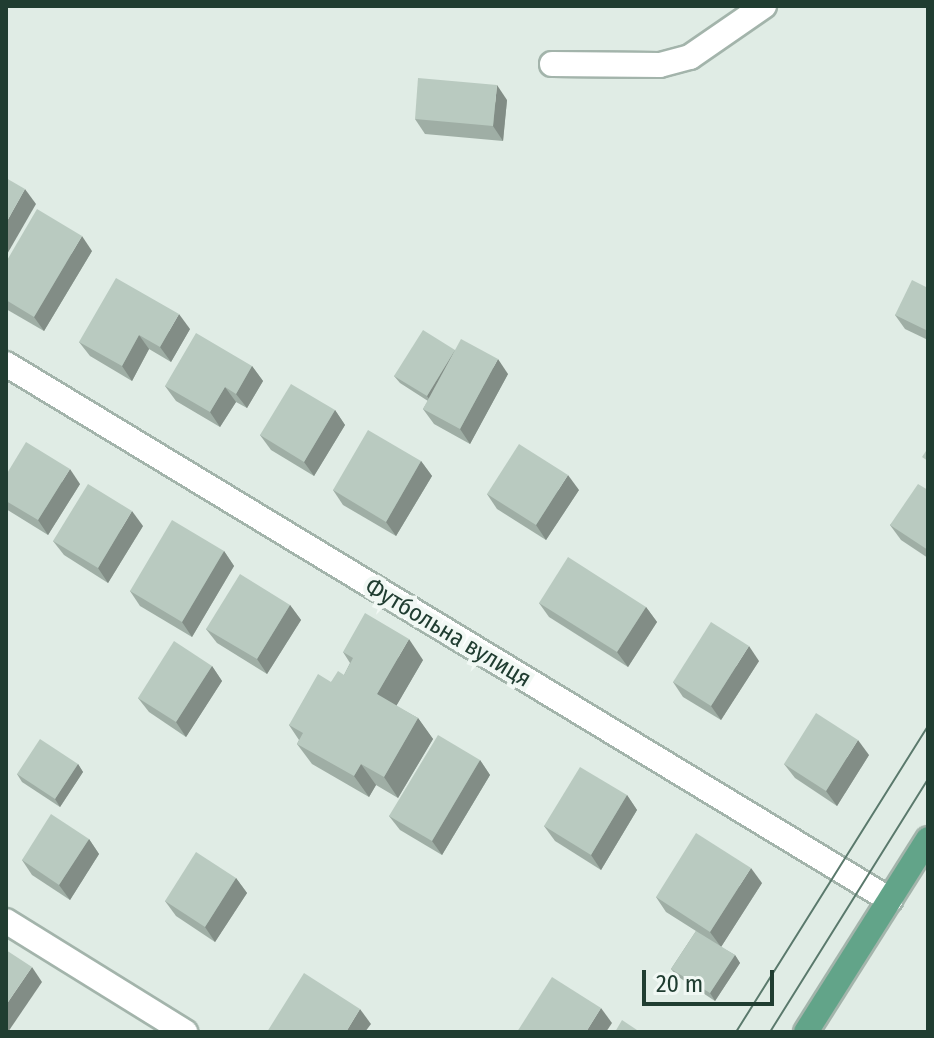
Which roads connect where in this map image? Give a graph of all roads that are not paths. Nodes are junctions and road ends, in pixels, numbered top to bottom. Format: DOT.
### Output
graph roads {
  1 [pos="764,6"];
  2 [pos="552,64"];
  3 [pos="6,364"];
  4 [pos="928,839"];
  5 [pos="890,900"];
  6 [pos="6,921"];
  7 [pos="185,1032"];
  8 [pos="806,1032"];
  1 -- 2 [label="street"];
  3 -- 5 [label="street, Футбольна вулиця"];
  4 -- 5 [label="main road"];
  5 -- 8 [label="main road"];
  6 -- 7 [label="street"];
}
